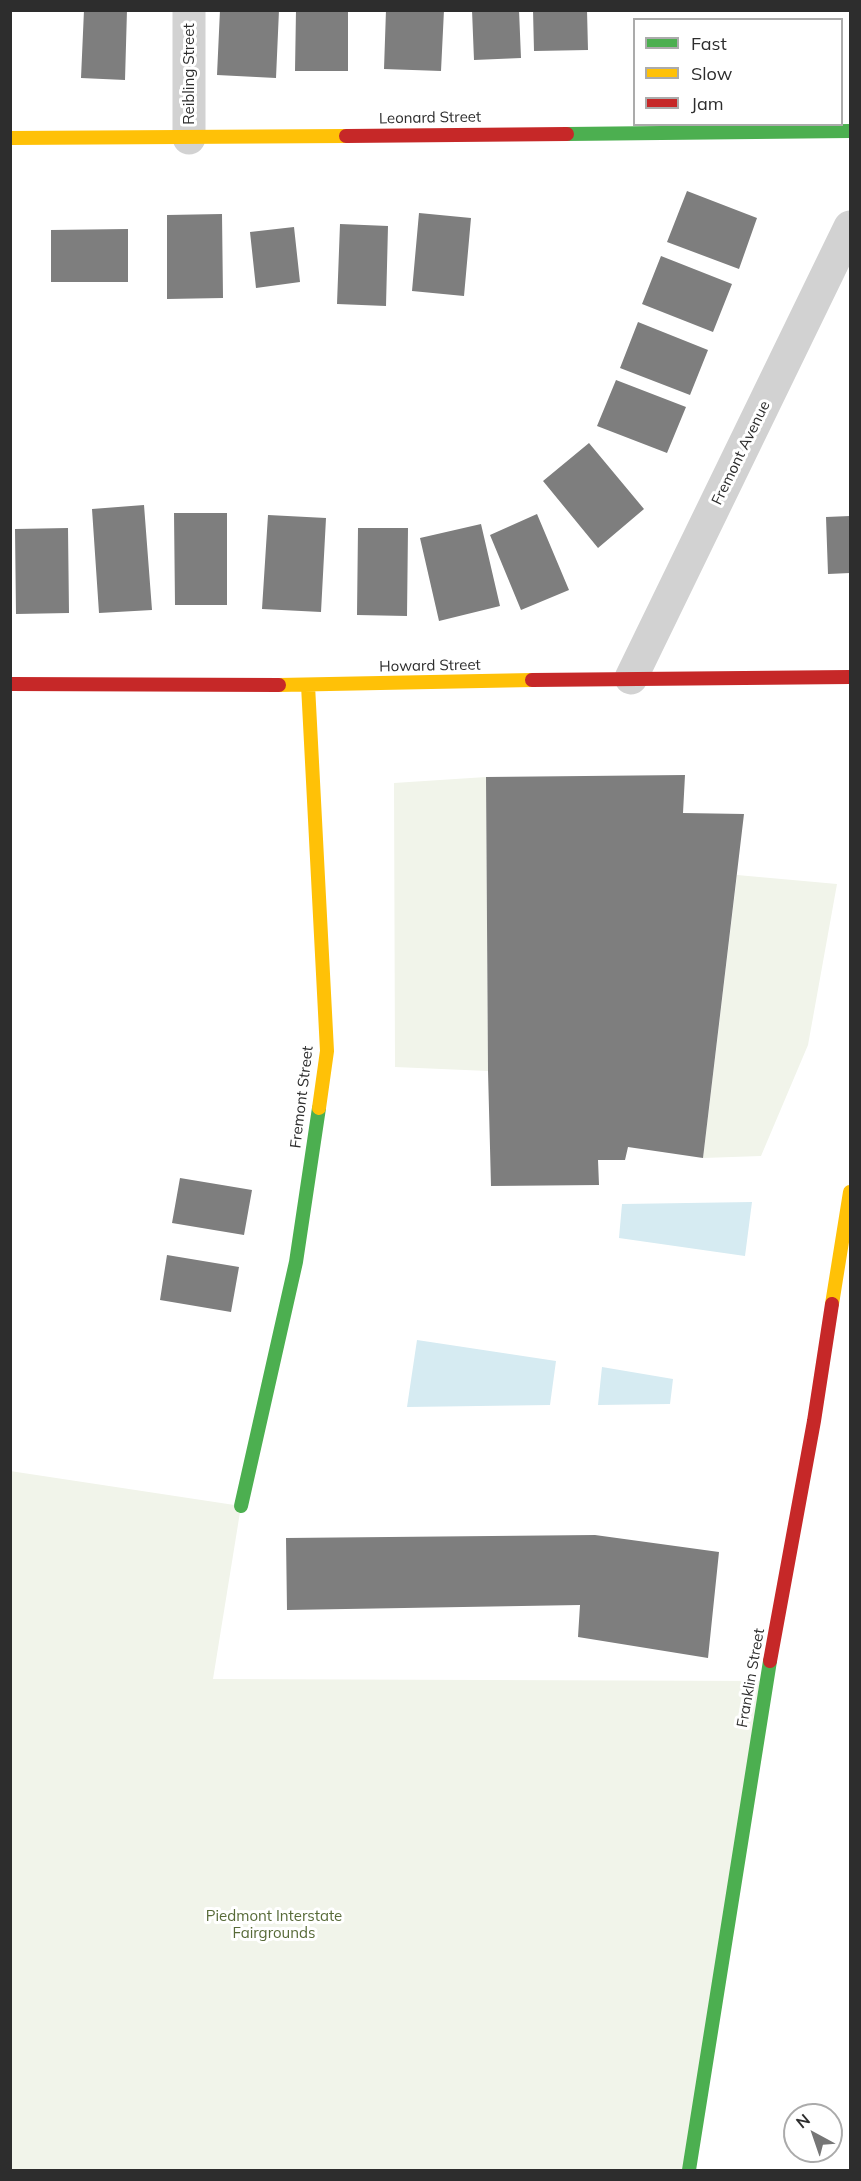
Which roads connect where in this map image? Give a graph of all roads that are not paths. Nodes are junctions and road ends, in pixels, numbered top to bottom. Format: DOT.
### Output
graph roads {
  1 [pos="189,10"];
  2 [pos="850,131"];
  3 [pos="10,138"];
  4 [pos="189,138"];
  5 [pos="850,227"];
  6 [pos="850,677"];
  7 [pos="631,678"];
  8 [pos="10,684"];
  9 [pos="309,685"];
  10 [pos="850,1192"];
  11 [pos="241,1506"];
  12 [pos="689,2170"];
  1 -- 4 [label="street, Reibling Street"];
  2 -- 4 [label="street, Leonard Street"];
  3 -- 4 [label="street, Leonard Street"];
  5 -- 7 [label="street, Fremont Avenue"];
  6 -- 7 [label="street, Howard Street"];
  7 -- 9 [label="street, Howard Street"];
  8 -- 9 [label="street, Howard Street"];
  9 -- 11 [label="street, Fremont Street"];
  10 -- 12 [label="street, Franklin Street"];
}
